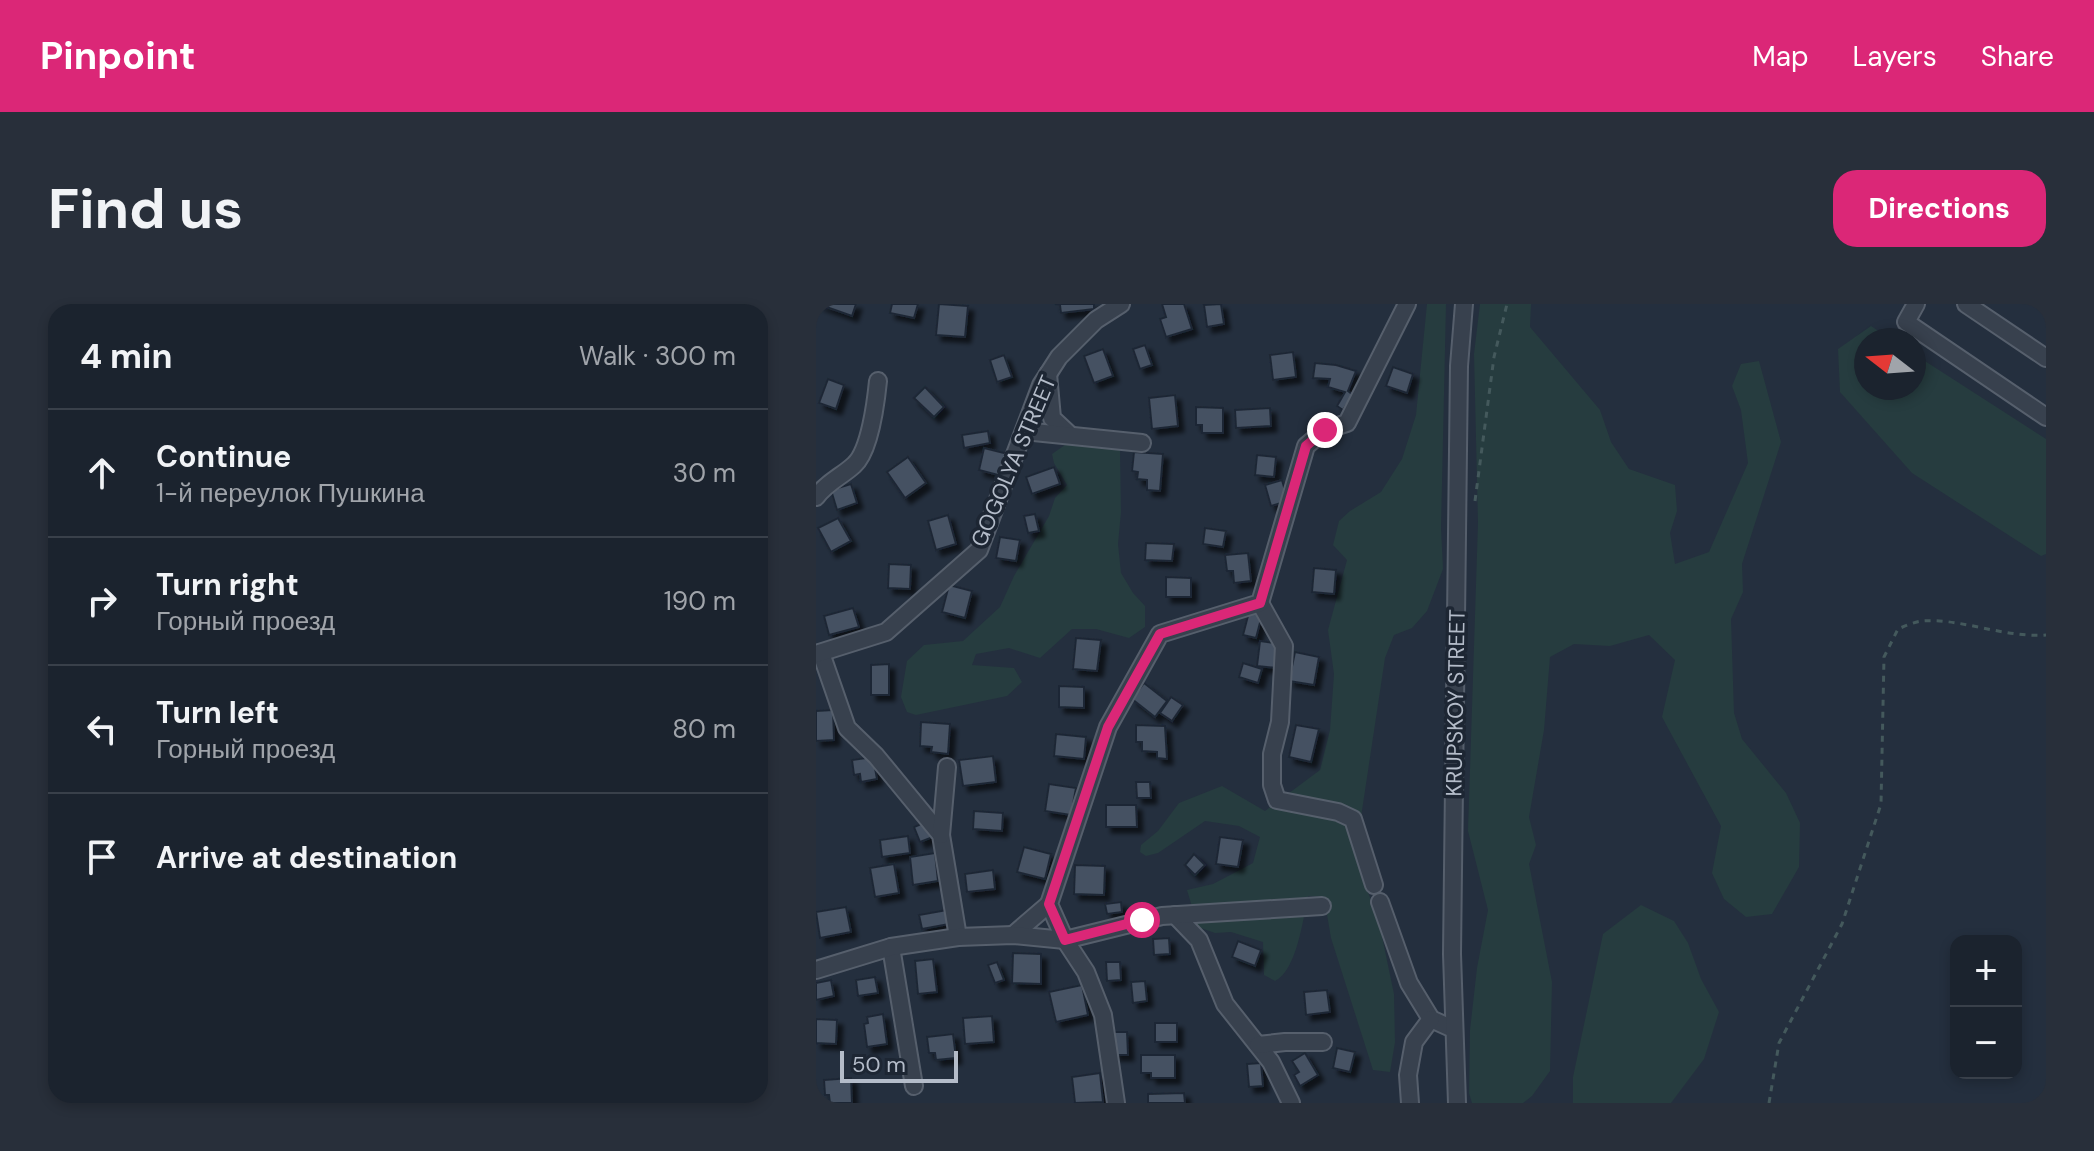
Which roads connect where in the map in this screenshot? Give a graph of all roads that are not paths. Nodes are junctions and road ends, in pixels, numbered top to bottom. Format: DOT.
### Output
graph roads {
  1 [pos="1121,304"];
  2 [pos="1407,304"];
  3 [pos="1464,304"];
  4 [pos="1916,304"];
  5 [pos="1966,304"];
  6 [pos="2046,358"];
  7 [pos="1048,374"];
  8 [pos="878,381"];
  9 [pos="2046,417"];
  10 [pos="1024,431"];
  11 [pos="1068,433"];
  12 [pos="1142,443"];
  13 [pos="816,497"];
  14 [pos="1260,603"];
  15 [pos="818,654"];
  16 [pos="947,767"];
  17 [pos="941,835"];
  18 [pos="1374,885"];
  19 [pos="1380,902"];
  20 [pos="1049,904"];
  21 [pos="1322,906"];
  22 [pos="1175,915"];
  23 [pos="1013,935"];
  24 [pos="958,937"];
  25 [pos="1065,940"];
  26 [pos="891,947"];
  27 [pos="816,970"];
  28 [pos="1431,1019"];
  29 [pos="1453,1029"];
  30 [pos="1323,1042"];
  31 [pos="1258,1045"];
  32 [pos="914,1086"];
  33 [pos="1116,1103"];
  34 [pos="1291,1103"];
  35 [pos="1410,1103"];
  36 [pos="1457,1103"];
  1 -- 7 [label="street, GOGOLYA STREET"];
  2 -- 14 [label="street"];
  3 -- 29 [label="street, KRUPSKOY STREET"];
  4 -- 9 [label="street"];
  5 -- 6 [label="street"];
  7 -- 10 [label="street, GOGOLYA STREET"];
  7 -- 11 [label="street"];
  8 -- 13 [label="street"];
  10 -- 11 [label="street"];
  10 -- 15 [label="street, GOGOLYA STREET"];
  11 -- 12 [label="street"];
  14 -- 18 [label="street"];
  14 -- 20 [label="street"];
  15 -- 17 [label="street"];
  16 -- 17 [label="street"];
  17 -- 24 [label="street"];
  19 -- 28 [label="street"];
  20 -- 23 [label="street"];
  20 -- 25 [label="street"];
  21 -- 22 [label="street"];
  22 -- 25 [label="street"];
  22 -- 31 [label="street"];
  23 -- 24 [label="street"];
  23 -- 25 [label="street"];
  24 -- 26 [label="street"];
  25 -- 33 [label="street"];
  26 -- 27 [label="street"];
  26 -- 32 [label="street"];
  28 -- 29 [label="street"];
  28 -- 35 [label="street"];
  29 -- 36 [label="street, KRUPSKOY STREET"];
  30 -- 31 [label="street"];
  31 -- 34 [label="street"];
}
